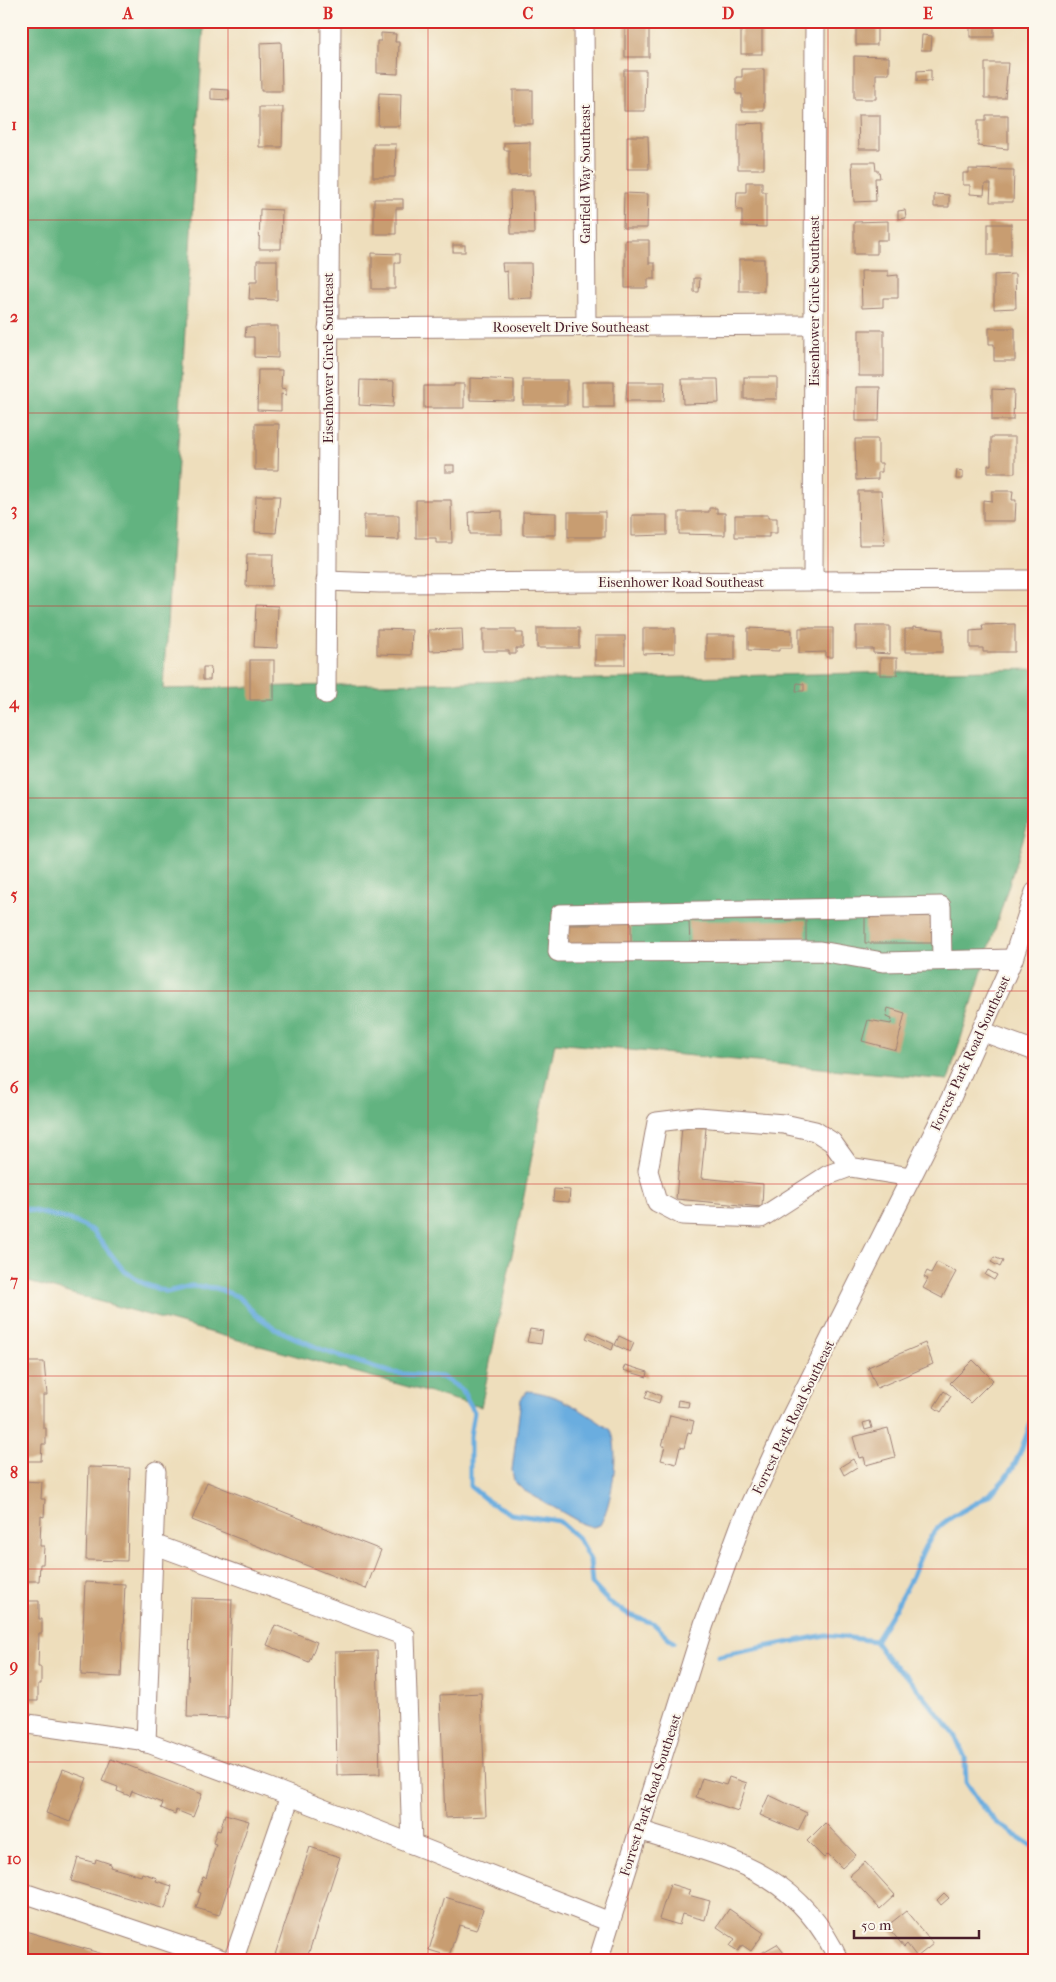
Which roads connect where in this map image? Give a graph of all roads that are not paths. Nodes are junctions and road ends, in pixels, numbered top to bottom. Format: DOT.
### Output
graph roads {
  1 [pos="331,21"];
  2 [pos="584,21"];
  3 [pos="815,21"];
  4 [pos="814,325"];
  5 [pos="586,327"];
  6 [pos="328,328"];
  7 [pos="1035,580"];
  8 [pos="326,581"];
  9 [pos="813,581"];
  10 [pos="326,694"];
  11 [pos="1035,892"];
  12 [pos="1013,959"];
  13 [pos="942,960"];
  14 [pos="981,1030"];
  15 [pos="1035,1051"];
  16 [pos="850,1167"];
  17 [pos="911,1177"];
  18 [pos="156,1471"];
  19 [pos="153,1544"];
  20 [pos="21,1723"];
  21 [pos="146,1743"];
  22 [pos="290,1796"];
  23 [pos="639,1830"];
  24 [pos="412,1844"];
  25 [pos="21,1892"];
  26 [pos="610,1922"];
  27 [pos="226,1961"];
  28 [pos="233,1961"];
  29 [pos="598,1961"];
  30 [pos="839,1961"];
  1 -- 6 [label="street, Eisenhower Circle Southeast"];
  2 -- 5 [label="street, Garfield Way Southeast"];
  3 -- 4 [label="street, Eisenhower Circle Southeast"];
  4 -- 5 [label="street, Roosevelt Drive Southeast"];
  4 -- 9 [label="street, Eisenhower Circle Southeast"];
  5 -- 6 [label="street, Roosevelt Drive Southeast"];
  6 -- 8 [label="street, Eisenhower Circle Southeast"];
  7 -- 9 [label="street, Eisenhower Road Southeast"];
  8 -- 9 [label="street, Eisenhower Road Southeast"];
  8 -- 10 [label="street, Eisenhower Circle Southeast"];
  11 -- 12 [label="street, Forrest Park Road Southeast"];
  12 -- 13 [label="street"];
  12 -- 14 [label="street, Forrest Park Road Southeast"];
  13 -- 13 [label="street"];
  14 -- 15 [label="street"];
  14 -- 17 [label="street, Forrest Park Road Southeast"];
  16 -- 16 [label="street"];
  16 -- 17 [label="street"];
  17 -- 23 [label="street, Forrest Park Road Southeast"];
  18 -- 19 [label="street"];
  19 -- 21 [label="street"];
  19 -- 24 [label="street"];
  20 -- 21 [label="street"];
  21 -- 22 [label="street"];
  22 -- 24 [label="street"];
  22 -- 28 [label="street"];
  23 -- 26 [label="street, Forrest Park Road Southeast"];
  23 -- 30 [label="street"];
  24 -- 26 [label="street"];
  25 -- 27 [label="street"];
  26 -- 29 [label="street, Forrest Park Road Southeast"];
}
